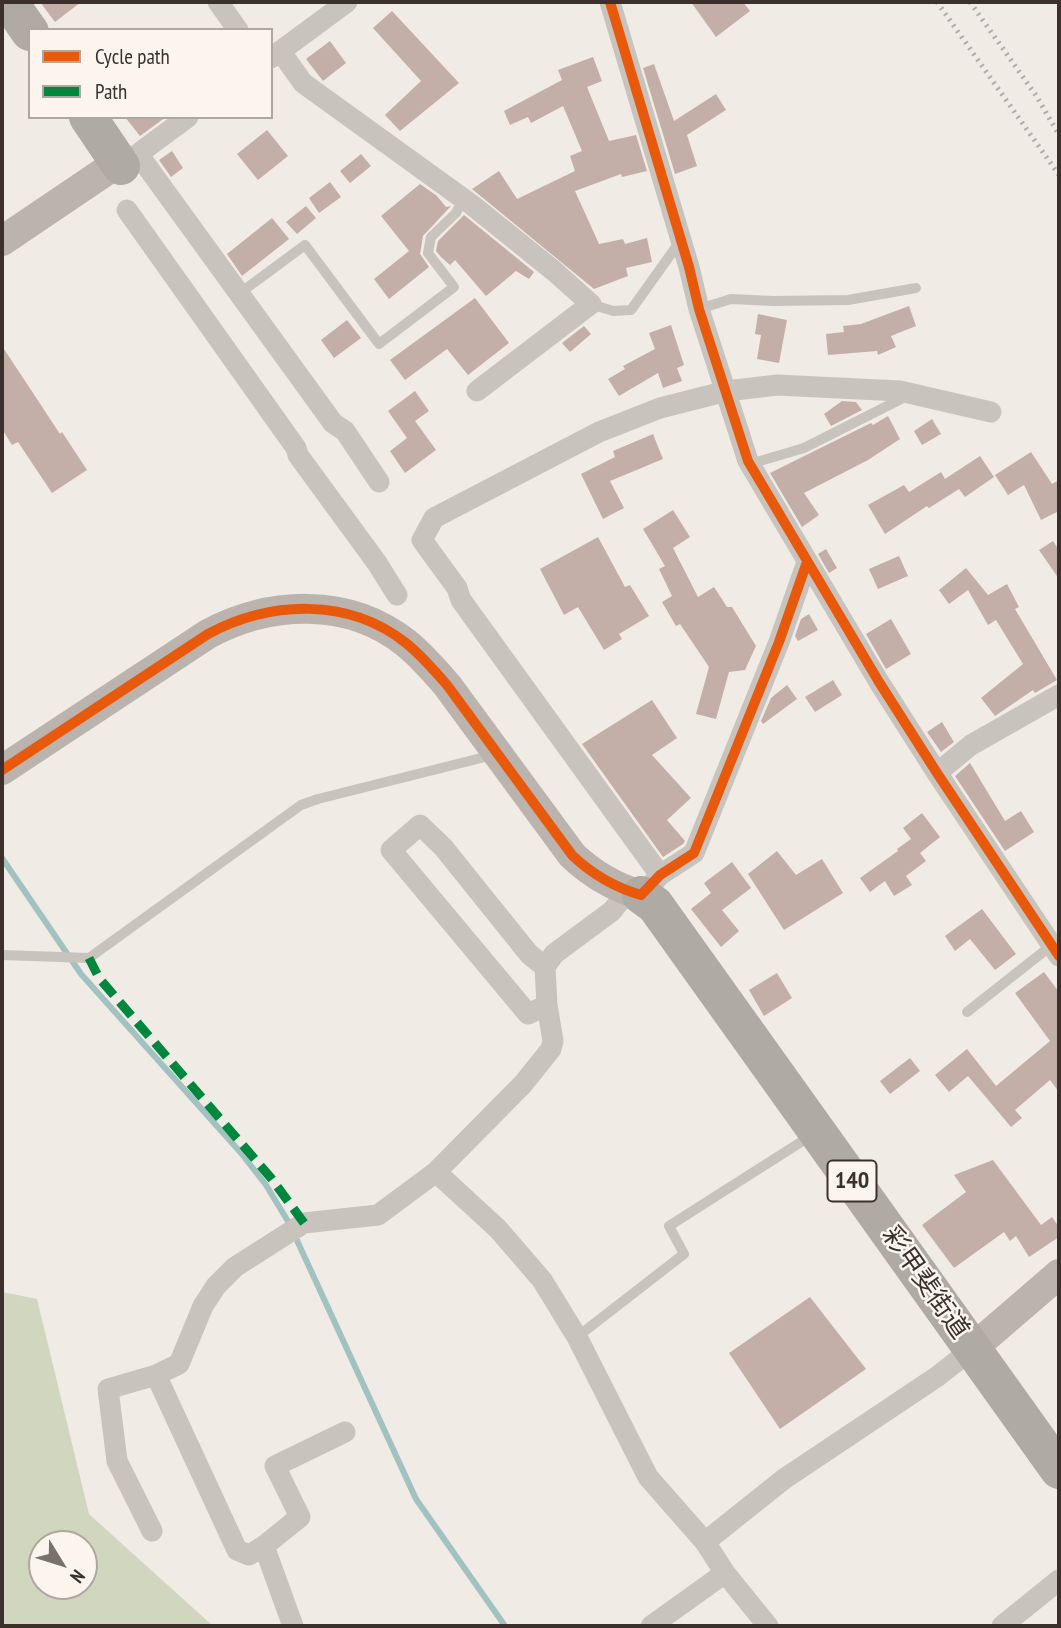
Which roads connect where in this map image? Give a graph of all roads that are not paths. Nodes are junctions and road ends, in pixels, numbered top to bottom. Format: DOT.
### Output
graph roads {
  1 [pos="9,2"];
  2 [pos="218,2"];
  3 [pos="347,2"];
  4 [pos="610,2"];
  5 [pos="237,28"];
  6 [pos="28,30"];
  7 [pos="276,55"];
  8 [pos="90,119"];
  9 [pos="185,119"];
  10 [pos="126,161"];
  11 [pos="463,199"];
  12 [pos="127,210"];
  13 [pos="681,240"];
  14 [pos="2,241"];
  15 [pos="916,288"];
  16 [pos="240,293"];
  17 [pos="591,304"];
  18 [pos="699,309"];
  19 [pos="477,390"];
  20 [pos="727,391"];
  21 [pos="911,394"];
  22 [pos="991,412"];
  23 [pos="750,464"];
  24 [pos="379,482"];
  25 [pos="807,562"];
  26 [pos="397,595"];
  27 [pos="1059,695"];
  28 [pos="498,753"];
  29 [pos="2,770"];
  30 [pos="937,774"];
  31 [pos="643,887"];
  32 [pos="1056,950"];
  33 [pos="2,955"];
  34 [pos="545,967"];
  35 [pos="547,1005"];
  36 [pos="967,1012"];
  37 [pos="817,1132"];
  38 [pos="436,1172"];
  39 [pos="1059,1274"];
  40 [pos="577,1337"];
  41 [pos="972,1349"];
  42 [pos="156,1375"];
  43 [pos="345,1432"];
  44 [pos="1059,1471"];
  45 [pos="152,1531"];
  46 [pos="705,1542"];
  47 [pos="264,1546"];
  48 [pos="725,1573"];
  49 [pos="1059,1580"];
  50 [pos="293,1626"];
  51 [pos="651,1626"];
  52 [pos="768,1626"];
  53 [pos="1002,1626"];
  1 -- 6 [label="highway"];
  2 -- 5 [label="street"];
  3 -- 7 [label="street"];
  4 -- 13 [label="street"];
  7 -- 11 [label="street"];
  8 -- 10 [label="highway"];
  9 -- 10 [label="street"];
  10 -- 14 [label="street"];
  10 -- 16 [label="street"];
  11 -- 16 [label="lane"];
  11 -- 17 [label="street"];
  12 -- 26 [label="street"];
  13 -- 17 [label="lane"];
  13 -- 18 [label="street"];
  15 -- 18 [label="lane"];
  16 -- 24 [label="street"];
  17 -- 19 [label="street"];
  18 -- 20 [label="street"];
  20 -- 21 [label="street"];
  20 -- 23 [label="street"];
  20 -- 31 [label="street"];
  21 -- 22 [label="street"];
  21 -- 23 [label="lane"];
  23 -- 25 [label="street"];
  25 -- 30 [label="street"];
  25 -- 31 [label="street"];
  27 -- 30 [label="street"];
  28 -- 29 [label="street"];
  28 -- 31 [label="street"];
  28 -- 33 [label="lane"];
  30 -- 32 [label="street"];
  31 -- 34 [label="street"];
  31 -- 37 [label="highway, 彩甲斐街道 / 140"];
  32 -- 36 [label="lane"];
  34 -- 35 [label="street"];
  34 -- 35 [label="street"];
  35 -- 38 [label="street"];
  37 -- 40 [label="lane"];
  37 -- 41 [label="highway, 彩甲斐街道 / 140"];
  38 -- 40 [label="street"];
  38 -- 42 [label="street"];
  39 -- 41 [label="street"];
  40 -- 46 [label="street"];
  41 -- 44 [label="highway, 彩甲斐街道 / 140"];
  41 -- 46 [label="street"];
  42 -- 45 [label="street"];
  42 -- 47 [label="street"];
  43 -- 47 [label="street"];
  46 -- 48 [label="street"];
  47 -- 50 [label="street"];
  48 -- 51 [label="street"];
  48 -- 52 [label="street"];
  49 -- 53 [label="street"];
}
